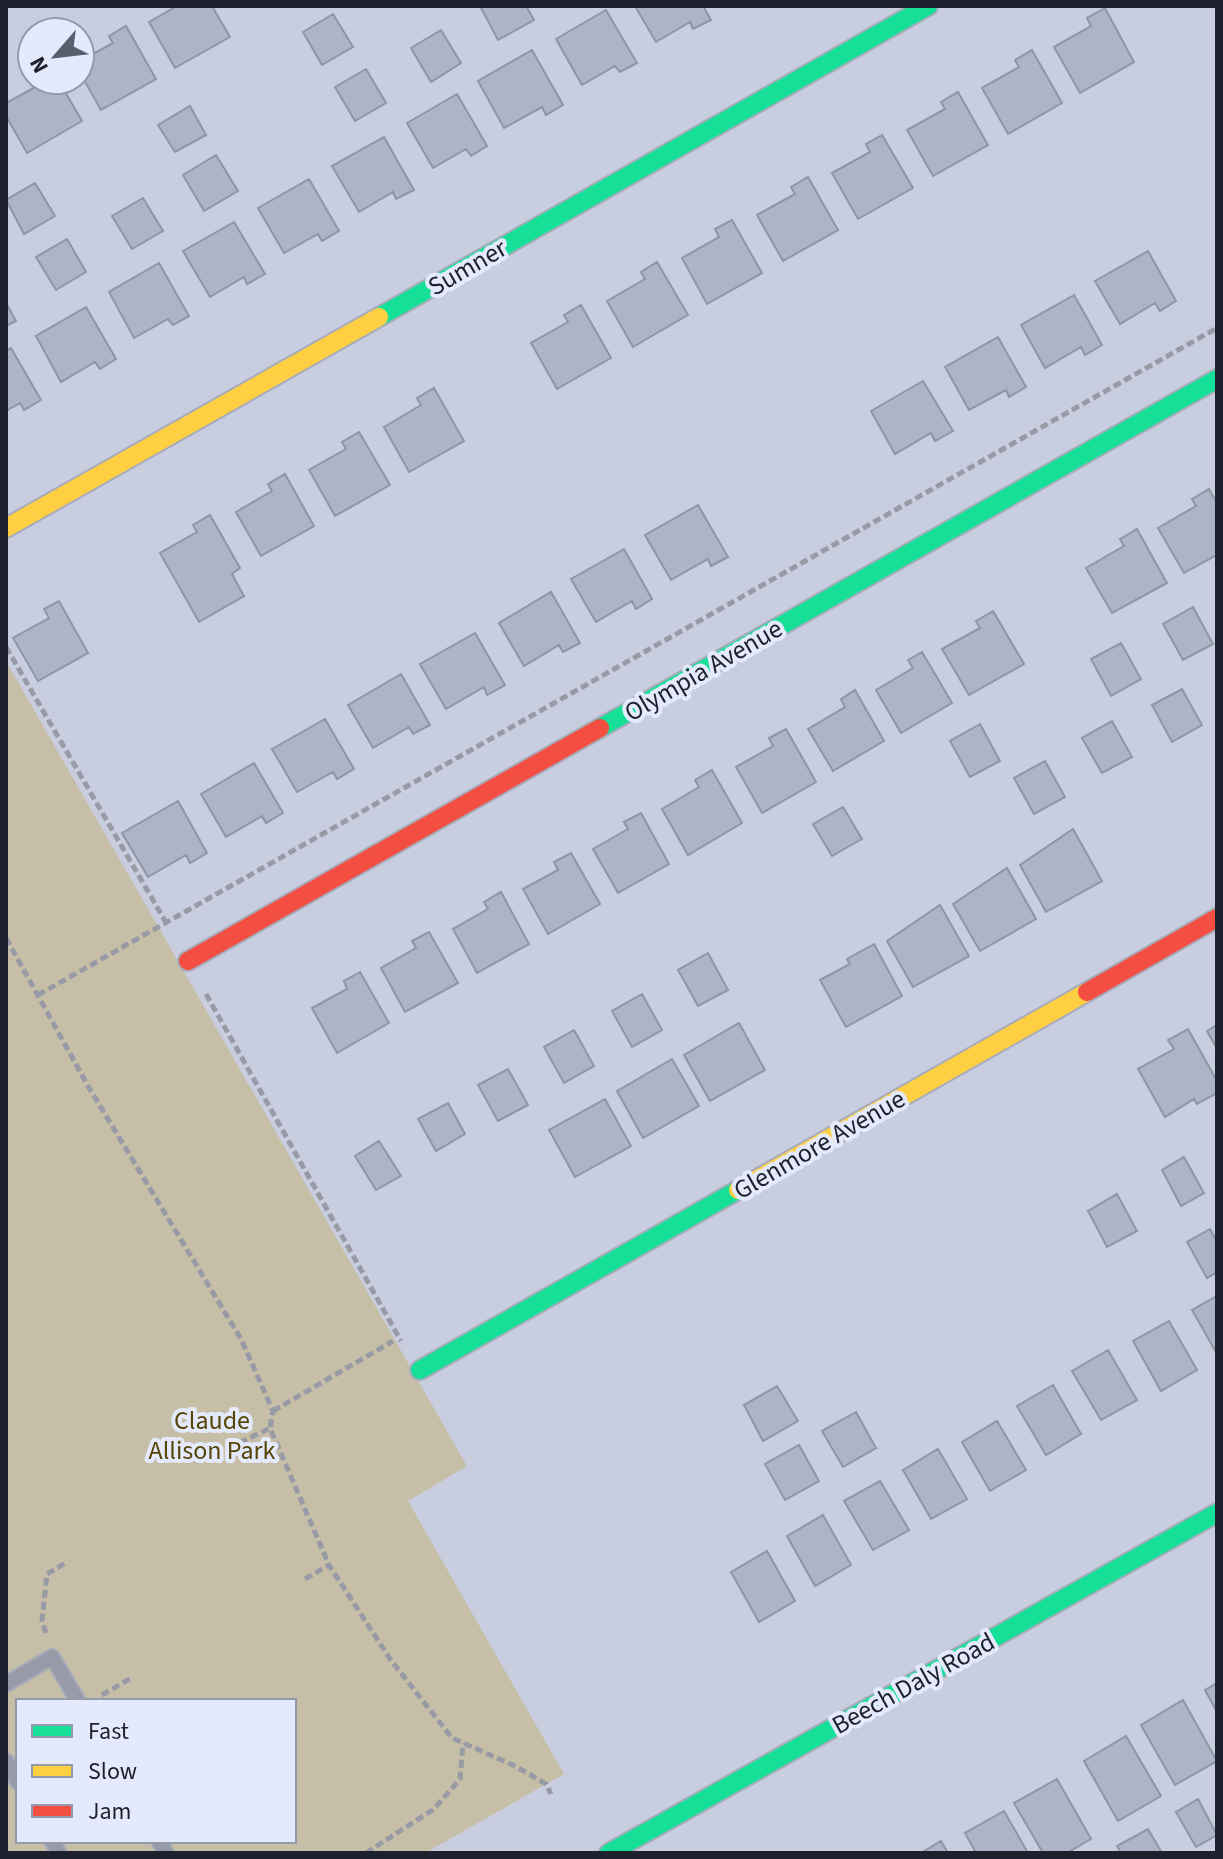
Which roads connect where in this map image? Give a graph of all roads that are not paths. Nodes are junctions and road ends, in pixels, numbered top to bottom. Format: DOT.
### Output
graph roads {
  1 [pos="928,6"];
  2 [pos="1217,379"];
  3 [pos="6,528"];
  4 [pos="1217,918"];
  5 [pos="188,961"];
  6 [pos="420,1370"];
  7 [pos="1217,1513"];
  8 [pos="6,1684"];
  9 [pos="77,1699"];
  10 [pos="6,1761"];
  11 [pos="16,1778"];
  12 [pos="609,1853"];
  1 -- 3 [label="street, Sumner"];
  2 -- 5 [label="street, Olympia Avenue"];
  4 -- 6 [label="street, Glenmore Avenue"];
  7 -- 12 [label="street, Beech Daly Road"];
  8 -- 9 [label="lane"];
  10 -- 11 [label="lane"];
}
